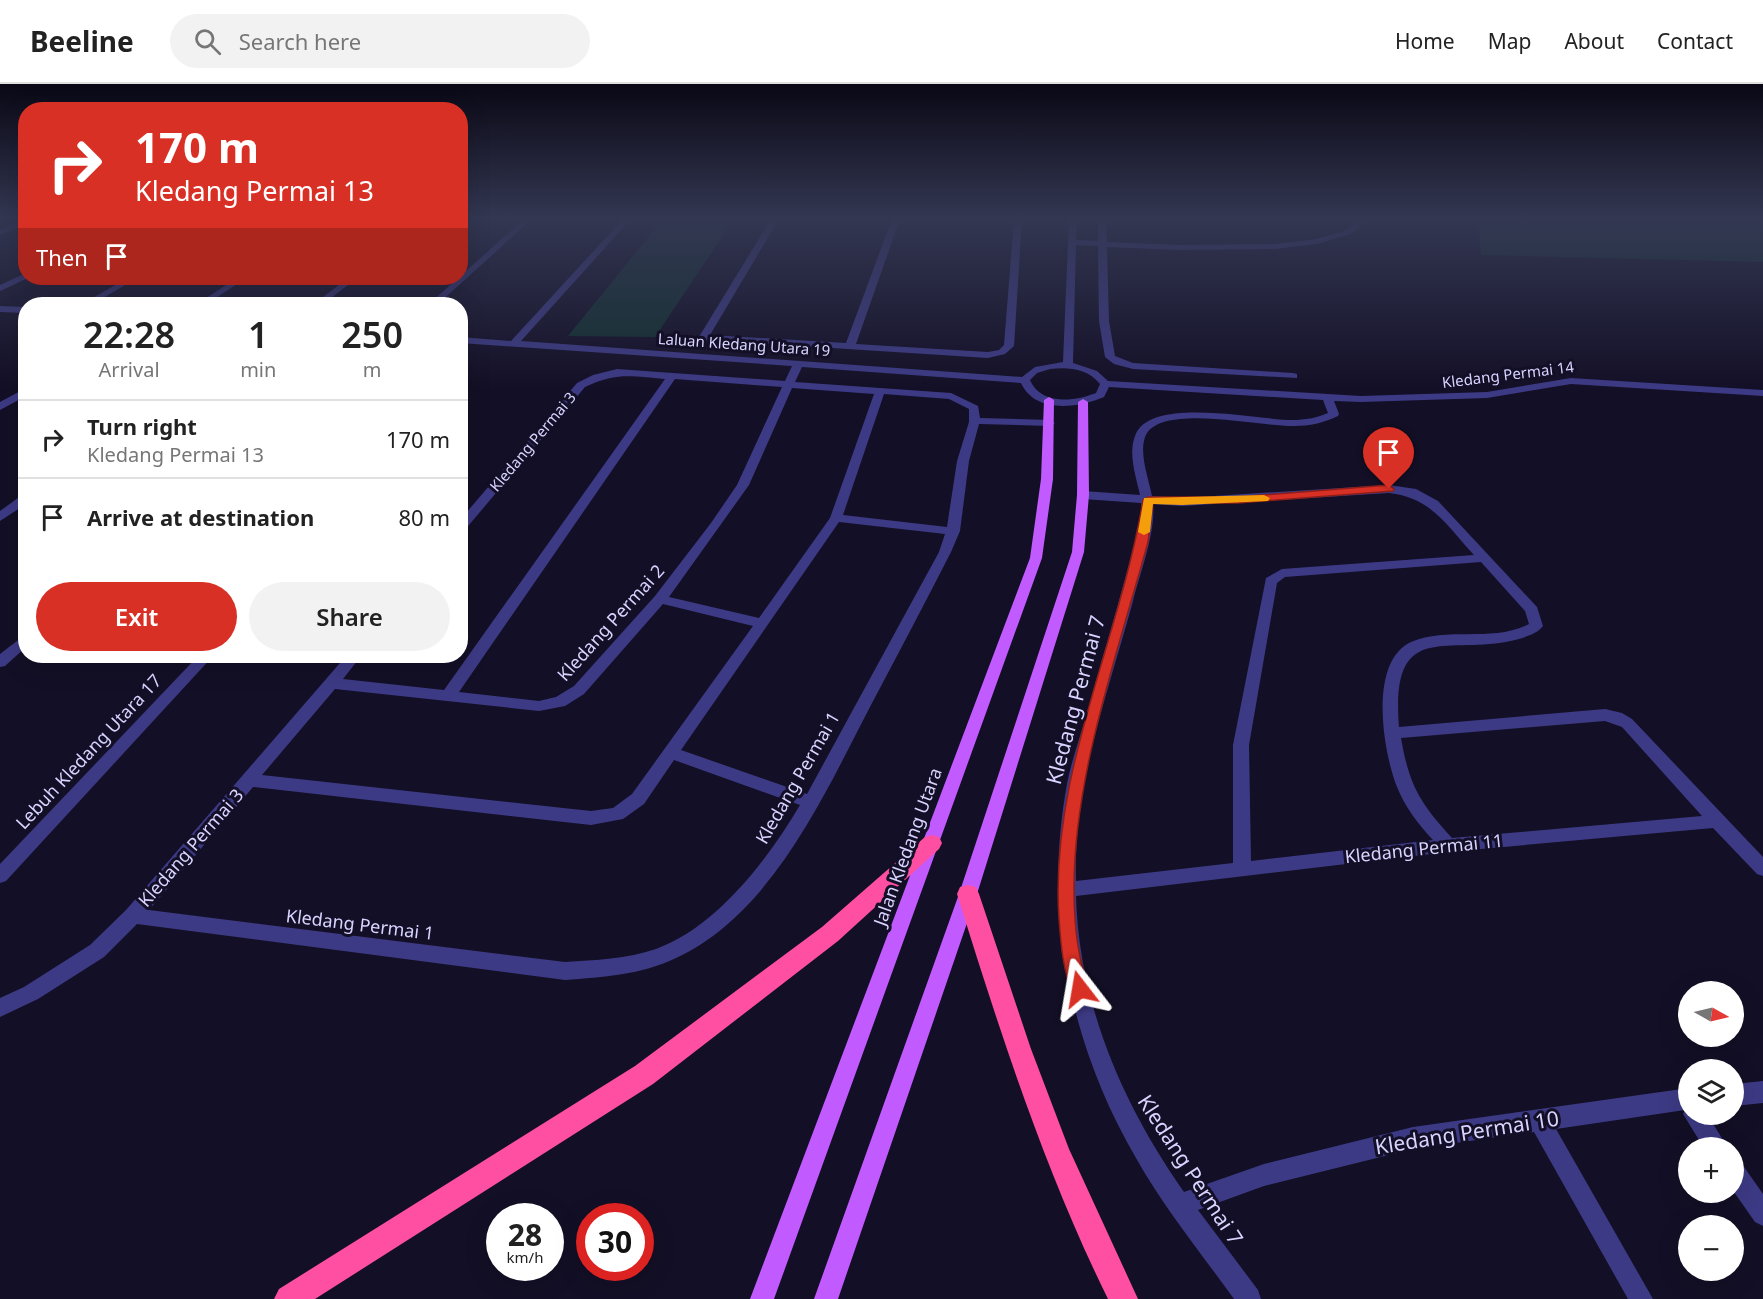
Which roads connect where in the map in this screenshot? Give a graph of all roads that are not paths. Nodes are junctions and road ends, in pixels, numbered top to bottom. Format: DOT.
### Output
graph roads {
  1 [pos="575,276"];
  2 [pos="741,276"];
  3 [pos="875,276"];
  4 [pos="1014,276"];
  5 [pos="1070,276"];
  6 [pos="1104,276"];
  7 [pos="18,279"];
  8 [pos="121,285"];
  9 [pos="231,285"];
  10 [pos="344,285"];
  11 [pos="454,285"];
  12 [pos="0,288"];
  13 [pos="99,297"];
  14 [pos="213,297"];
  15 [pos="327,297"];
  16 [pos="441,297"];
  17 [pos="0,309"];
  18 [pos="18,310"];
  19 [pos="704,338"];
  20 [pos="468,341"];
  21 [pos="513,344"];
  22 [pos="850,346"];
  23 [pos="691,356"];
  24 [pos="798,364"];
  25 [pos="1068,365"];
  26 [pos="673,375"];
  27 [pos="1293,376"];
  28 [pos="1026,380"];
  29 [pos="1105,384"];
  30 [pos="789,385"];
  31 [pos="880,391"];
  32 [pos="1763,393"];
  33 [pos="18,396"];
  34 [pos="1328,399"];
  35 [pos="1049,400"];
  36 [pos="1083,402"];
  37 [pos="0,407"];
  38 [pos="976,421"];
  39 [pos="1050,423"];
  40 [pos="1083,495"];
  41 [pos="1148,500"];
  42 [pos="18,504"];
  43 [pos="0,517"];
  44 [pos="836,518"];
  45 [pos="468,519"];
  46 [pos="954,531"];
  47 [pos="1483,558"];
  48 [pos="660,599"];
  49 [pos="761,623"];
  50 [pos="18,646"];
  51 [pos="0,662"];
  52 [pos="199,663"];
  53 [pos="348,663"];
  54 [pos="331,683"];
  55 [pos="447,697"];
  56 [pos="1391,733"];
  57 [pos="672,753"];
  58 [pos="250,780"];
  59 [pos="812,802"];
  60 [pos="1718,821"];
  61 [pos="932,843"];
  62 [pos="1448,845"];
  63 [pos="1763,868"];
  64 [pos="1242,869"];
  65 [pos="0,876"];
  66 [pos="1065,890"];
  67 [pos="968,894"];
  68 [pos="133,916"];
  69 [pos="0,1008"];
  70 [pos="1763,1092"];
  71 [pos="1744,1094"];
  72 [pos="1678,1106"];
  73 [pos="1539,1120"];
  74 [pos="1744,1186"];
  75 [pos="1181,1205"];
  76 [pos="1763,1214"];
  77 [pos="289,1299"];
  78 [pos="762,1299"];
  79 [pos="826,1299"];
  80 [pos="1123,1299"];
  81 [pos="1249,1299"];
  82 [pos="1641,1299"];
  1 -- 21 [label="street"];
  2 -- 19 [label="street"];
  3 -- 22 [label="street"];
  4 -- 22 [label="street"];
  5 -- 25 [label="street"];
  6 -- 27 [label="street"];
  7 -- 12 [label="street"];
  8 -- 13 [label="street"];
  9 -- 14 [label="street"];
  10 -- 15 [label="street"];
  11 -- 16 [label="street"];
  17 -- 18 [label="street"];
  19 -- 22 [label="street"];
  19 -- 23 [label="street"];
  20 -- 21 [label="street, Laluan Kledang Utara 19"];
  21 -- 23 [label="street, Laluan Kledang Utara 19"];
  23 -- 24 [label="street, Laluan Kledang Utara 19"];
  24 -- 28 [label="street, Laluan Kledang Utara 19"];
  24 -- 30 [label="street, Kledang Permai 2"];
  25 -- 28 [label="street"];
  25 -- 29 [label="street"];
  26 -- 30 [label="street"];
  26 -- 45 [label="street, Kledang Permai 3"];
  26 -- 55 [label="street"];
  28 -- 35 [label="street"];
  29 -- 34 [label="street, Kledang Permai 14"];
  29 -- 36 [label="street"];
  30 -- 31 [label="street"];
  30 -- 48 [label="street, Kledang Permai 2"];
  31 -- 38 [label="street"];
  31 -- 44 [label="street"];
  32 -- 34 [label="street, Kledang Permai 14"];
  33 -- 37 [label="street"];
  34 -- 41 [label="street"];
  35 -- 36 [label="street"];
  35 -- 39 [label="main road, Jalan Kledang Utara"];
  36 -- 40 [label="main road"];
  38 -- 39 [label="street"];
  38 -- 46 [label="street, Kledang Permai 1"];
  39 -- 61 [label="main road, Jalan Kledang Utara"];
  40 -- 41 [label="street"];
  40 -- 67 [label="main road"];
  41 -- 47 [label="street"];
  41 -- 66 [label="street, Kledang Permai 7"];
  42 -- 43 [label="street"];
  44 -- 46 [label="street"];
  44 -- 49 [label="street"];
  46 -- 59 [label="street, Kledang Permai 1"];
  47 -- 56 [label="street"];
  47 -- 64 [label="street"];
  48 -- 49 [label="street"];
  48 -- 55 [label="street, Kledang Permai 2"];
  49 -- 57 [label="street"];
  50 -- 51 [label="street"];
  52 -- 65 [label="street, Lebuh Kledang Utara 17"];
  53 -- 54 [label="street, Kledang Permai 3"];
  54 -- 55 [label="street, Kledang Permai 2"];
  54 -- 58 [label="street, Kledang Permai 3"];
  56 -- 60 [label="street"];
  56 -- 62 [label="street"];
  57 -- 58 [label="street"];
  57 -- 59 [label="street"];
  58 -- 68 [label="street, Kledang Permai 3"];
  59 -- 68 [label="street, Kledang Permai 1"];
  60 -- 62 [label="street, Kledang Permai 11"];
  60 -- 63 [label="street"];
  61 -- 77 [label="highway"];
  61 -- 78 [label="main road, Jalan Kledang Utara"];
  62 -- 64 [label="street, Kledang Permai 11"];
  64 -- 66 [label="street, Kledang Permai 11"];
  66 -- 75 [label="street, Kledang Permai 7"];
  67 -- 79 [label="main road"];
  67 -- 80 [label="highway"];
  68 -- 69 [label="street, Kledang Permai 3"];
  70 -- 71 [label="street"];
  72 -- 73 [label="street, Kledang Permai 10"];
  73 -- 75 [label="street, Kledang Permai 10"];
  73 -- 82 [label="street"];
  74 -- 76 [label="street"];
  75 -- 81 [label="street, Kledang Permai 7"];
}
